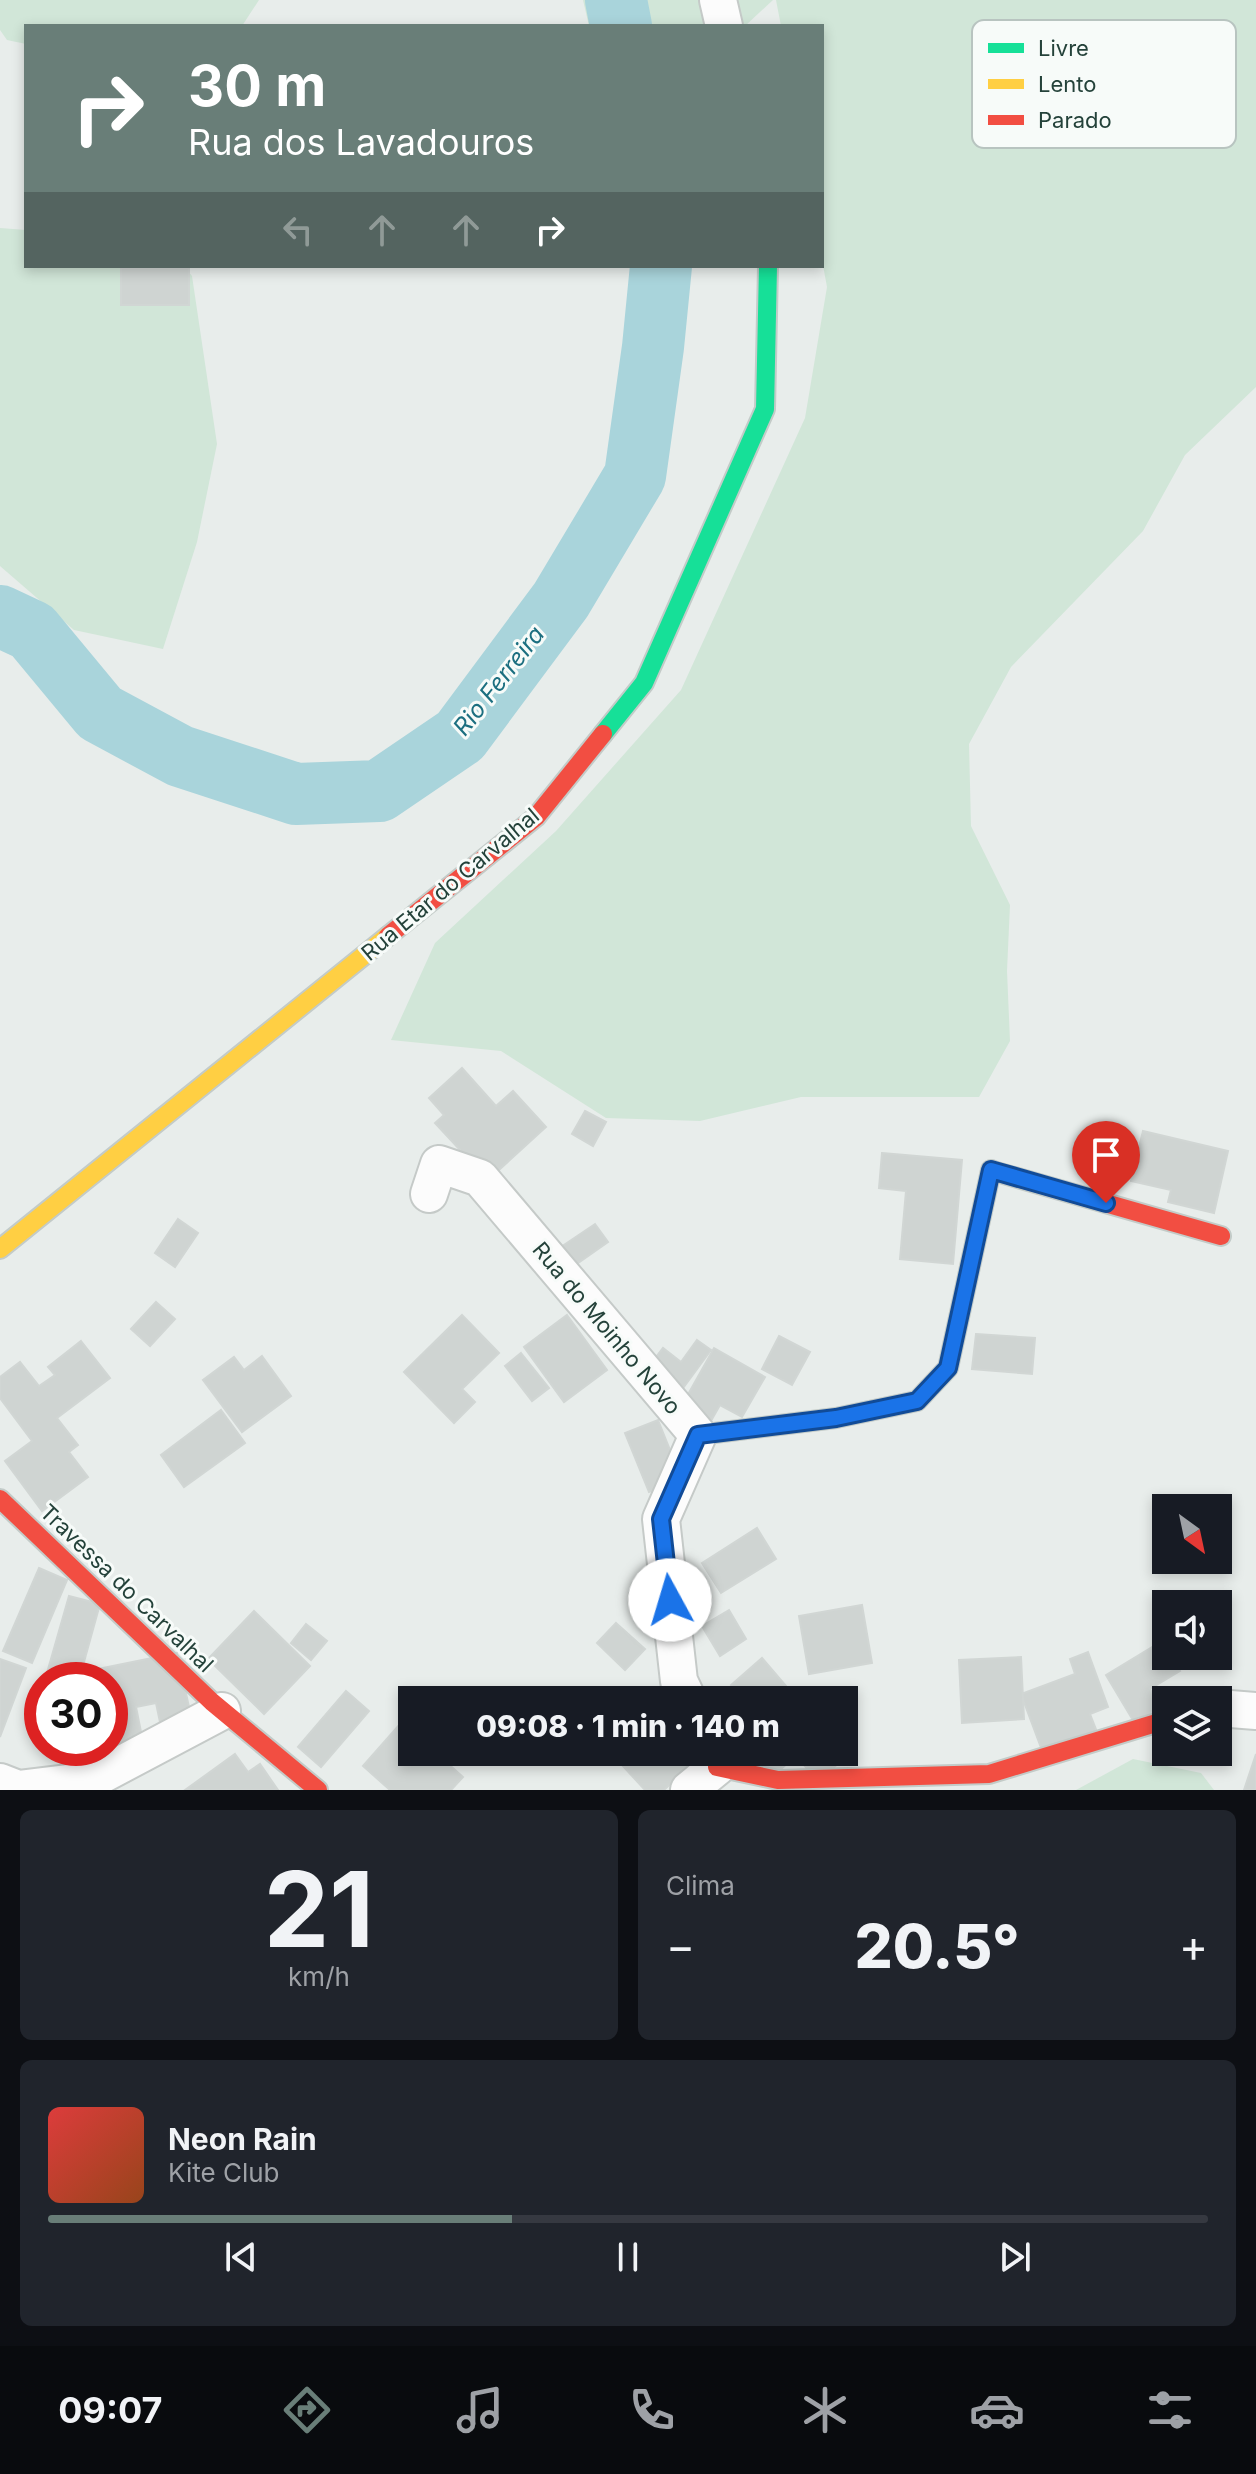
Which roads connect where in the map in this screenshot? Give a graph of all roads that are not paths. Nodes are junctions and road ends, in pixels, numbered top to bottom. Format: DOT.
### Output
graph roads {
  1 [pos="718,0"];
  2 [pos="724,24"];
  3 [pos="768,268"];
  4 [pos="429,1194"];
  5 [pos="1221,1236"];
  6 [pos="0,1249"];
  7 [pos="698,1435"];
  8 [pos="0,1499"];
  9 [pos="681,1686"];
  10 [pos="1232,1709"];
  11 [pos="222,1711"];
  12 [pos="1256,1711"];
  13 [pos="1152,1724"];
  14 [pos="711,1766"];
  15 [pos="735,1766"];
  16 [pos="0,1782"];
  17 [pos="318,1790"];
  18 [pos="689,1790"];
  1 -- 2 [label="street"];
  3 -- 6 [label="street, Rua Etar do Carvalhal"];
  4 -- 7 [label="street, Rua do Moinho Novo"];
  5 -- 7 [label="street"];
  7 -- 9 [label="street, Rua do Moinho Novo"];
  8 -- 11 [label="street, Travessa do Carvalhal"];
  10 -- 12 [label="street"];
  11 -- 16 [label="street"];
  11 -- 17 [label="street, Travessa do Carvalhal"];
  13 -- 15 [label="street"];
  14 -- 18 [label="street"];
}
